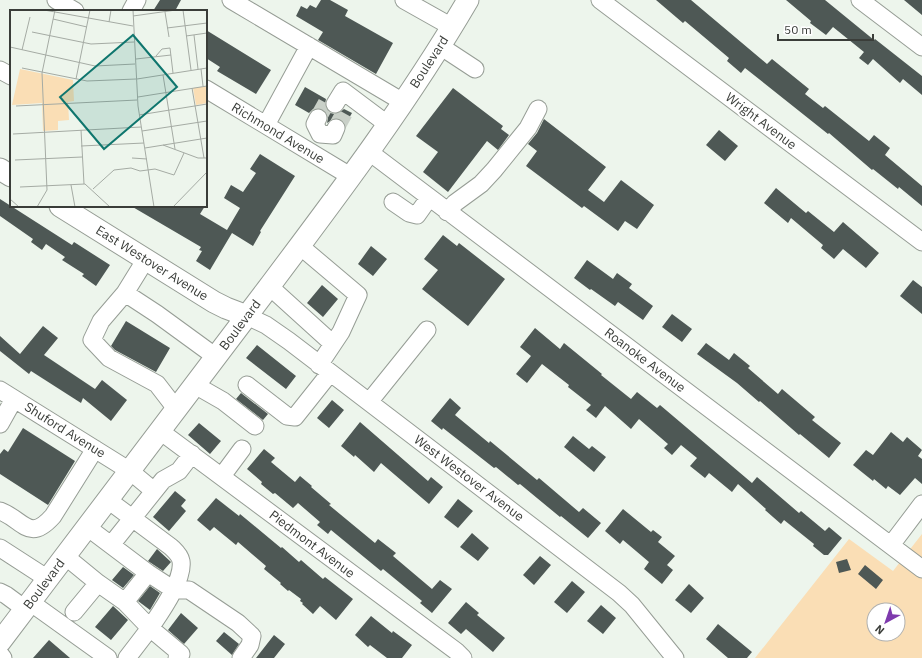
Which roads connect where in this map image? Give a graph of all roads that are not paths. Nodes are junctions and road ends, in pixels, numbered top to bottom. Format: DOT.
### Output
graph roads {
  1 [pos="56,0"];
  2 [pos="137,0"];
  3 [pos="231,0"];
  4 [pos="468,0"];
  5 [pos="600,0"];
  6 [pos="860,0"];
  7 [pos="416,3"];
  8 [pos="73,10"];
  9 [pos="132,10"];
  10 [pos="452,28"];
  11 [pos="309,46"];
  12 [pos="440,46"];
  13 [pos="922,47"];
  14 [pos="475,69"];
  15 [pos="0,70"];
  16 [pos="10,75"];
  17 [pos="207,90"];
  18 [pos="403,102"];
  19 [pos="338,103"];
  20 [pos="538,109"];
  21 [pos="387,124"];
  22 [pos="266,125"];
  23 [pos="325,126"];
  24 [pos="368,151"];
  25 [pos="310,152"];
  26 [pos="0,169"];
  27 [pos="10,175"];
  28 [pos="350,176"];
  29 [pos="404,179"];
  30 [pos="429,198"];
  31 [pos="393,202"];
  32 [pos="62,207"];
  33 [pos="451,208"];
  34 [pos="922,242"];
  35 [pos="300,246"];
  36 [pos="146,260"];
  37 [pos="270,286"];
  38 [pos="125,293"];
  39 [pos="247,316"];
  40 [pos="427,330"];
  41 [pos="333,344"];
  42 [pos="216,357"];
  43 [pos="325,369"];
  44 [pos="196,384"];
  45 [pos="248,386"];
  46 [pos="7,394"];
  47 [pos="369,402"];
  48 [pos="177,410"];
  49 [pos="0,424"];
  50 [pos="255,426"];
  51 [pos="160,431"];
  52 [pos="95,449"];
  53 [pos="242,450"];
  54 [pos="192,454"];
  55 [pos="130,471"];
  56 [pos="222,476"];
  57 [pos="154,491"];
  58 [pos="108,500"];
  59 [pos="922,504"];
  60 [pos="0,511"];
  61 [pos="132,519"];
  62 [pos="88,527"];
  63 [pos="111,545"];
  64 [pos="891,545"];
  65 [pos="0,548"];
  66 [pos="66,556"];
  67 [pos="922,569"];
  68 [pos="148,573"];
  69 [pos="48,579"];
  70 [pos="98,583"];
  71 [pos="174,590"];
  72 [pos="0,592"];
  73 [pos="125,602"];
  74 [pos="28,606"];
  75 [pos="74,612"];
  76 [pos="150,628"];
  77 [pos="0,642"];
  78 [pos="0,654"];
  79 [pos="3,658"];
  80 [pos="108,658"];
  81 [pos="127,658"];
  82 [pos="177,658"];
  83 [pos="241,658"];
  84 [pos="463,658"];
  85 [pos="675,658"];
  1 -- 8 [label="street"];
  2 -- 9 [label="street"];
  3 -- 11 [label="street"];
  4 -- 10 [label="main road, Boulevard"];
  5 -- 34 [label="street, Wright Avenue"];
  6 -- 13 [label="street"];
  7 -- 10 [label="street"];
  10 -- 12 [label="main road, Boulevard"];
  11 -- 18 [label="street"];
  11 -- 22 [label="street"];
  12 -- 14 [label="street"];
  12 -- 18 [label="main road, Boulevard"];
  15 -- 16 [label="street"];
  17 -- 22 [label="street, Richmond Avenue"];
  18 -- 21 [label="main road, Boulevard"];
  19 -- 21 [label="street"];
  20 -- 33 [label="street"];
  21 -- 24 [label="main road, Boulevard"];
  22 -- 25 [label="street, Richmond Avenue"];
  23 -- 25 [label="street"];
  24 -- 28 [label="main road, Boulevard"];
  24 -- 29 [label="street, Roanoke Avenue"];
  25 -- 28 [label="street, Richmond Avenue"];
  26 -- 27 [label="main road"];
  28 -- 35 [label="main road, Boulevard"];
  29 -- 30 [label="street, Roanoke Avenue"];
  29 -- 33 [label="street"];
  30 -- 31 [label="street"];
  30 -- 33 [label="street, Roanoke Avenue"];
  32 -- 36 [label="main road, East Westover Avenue"];
  33 -- 64 [label="street, Roanoke Avenue"];
  35 -- 37 [label="main road, Boulevard"];
  35 -- 41 [label="street"];
  36 -- 38 [label="street"];
  36 -- 39 [label="main road, East Westover Avenue"];
  37 -- 39 [label="main road, Boulevard"];
  37 -- 41 [label="street"];
  38 -- 42 [label="street"];
  38 -- 48 [label="street"];
  39 -- 42 [label="main road, Boulevard"];
  39 -- 43 [label="street, West Westover Avenue"];
  40 -- 47 [label="street"];
  41 -- 43 [label="street"];
  42 -- 44 [label="main road, Boulevard"];
  43 -- 45 [label="street"];
  43 -- 47 [label="street, West Westover Avenue"];
  44 -- 48 [label="main road, Boulevard"];
  44 -- 50 [label="street"];
  46 -- 49 [label="street"];
  46 -- 52 [label="street, Shuford Avenue"];
  47 -- 85 [label="street, West Westover Avenue"];
  48 -- 51 [label="main road, Boulevard"];
  51 -- 54 [label="street, Piedmont Avenue"];
  51 -- 55 [label="main road, Boulevard"];
  52 -- 55 [label="street, Shuford Avenue"];
  52 -- 60 [label="street"];
  53 -- 56 [label="street"];
  54 -- 56 [label="street, Piedmont Avenue"];
  54 -- 57 [label="street"];
  55 -- 57 [label="street, Shuford Avenue"];
  55 -- 58 [label="main road, Boulevard"];
  56 -- 84 [label="street, Piedmont Avenue"];
  57 -- 61 [label="street"];
  58 -- 61 [label="street"];
  58 -- 62 [label="main road, Boulevard"];
  59 -- 64 [label="street"];
  61 -- 63 [label="street"];
  61 -- 71 [label="street"];
  62 -- 63 [label="street"];
  62 -- 66 [label="main road, Boulevard"];
  63 -- 68 [label="street"];
  64 -- 67 [label="street, Roanoke Avenue"];
  65 -- 69 [label="street"];
  66 -- 69 [label="main road, Boulevard"];
  66 -- 70 [label="street"];
  68 -- 71 [label="street"];
  68 -- 73 [label="street"];
  69 -- 74 [label="main road, Boulevard"];
  70 -- 73 [label="street"];
  70 -- 75 [label="street"];
  71 -- 76 [label="street"];
  71 -- 83 [label="street"];
  72 -- 74 [label="street"];
  73 -- 76 [label="street"];
  74 -- 77 [label="main road, Boulevard"];
  74 -- 80 [label="street"];
  76 -- 81 [label="street"];
  76 -- 82 [label="street"];
  78 -- 79 [label="street"];
}
